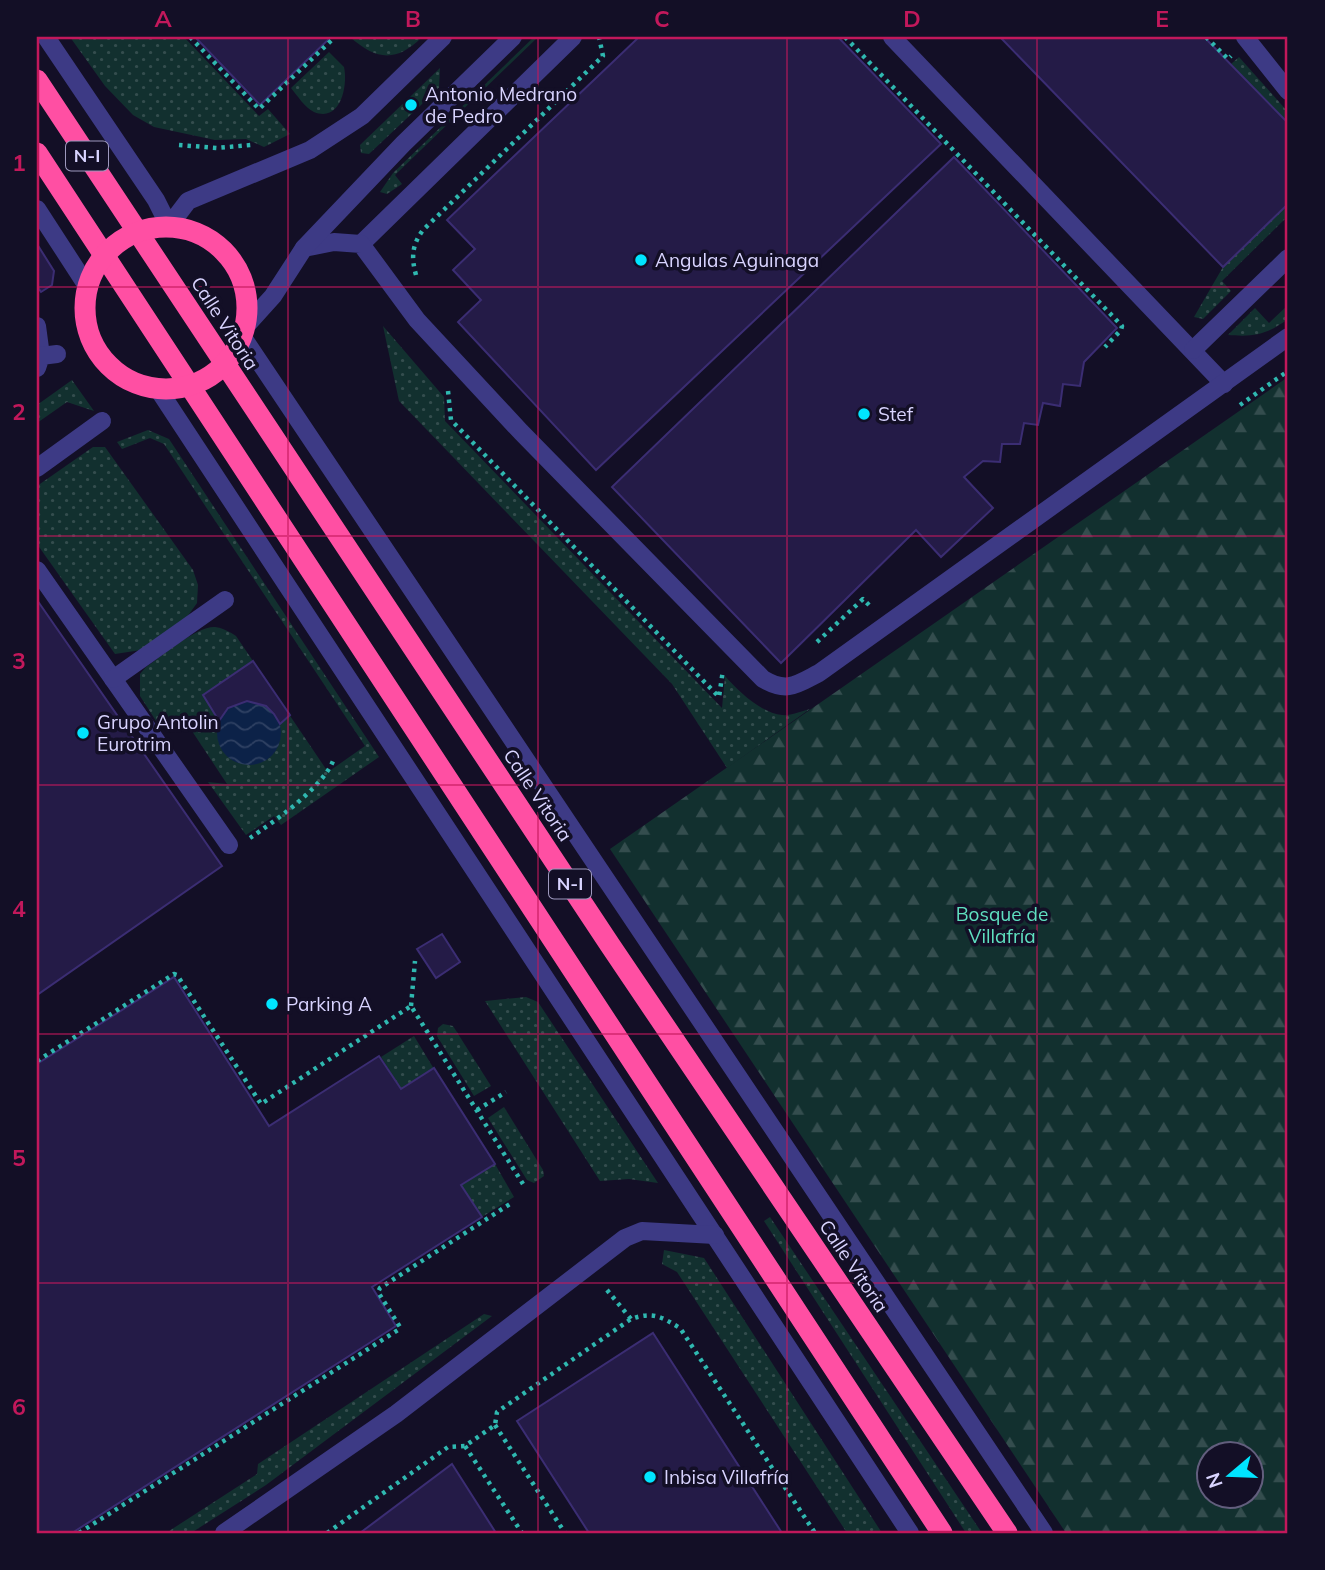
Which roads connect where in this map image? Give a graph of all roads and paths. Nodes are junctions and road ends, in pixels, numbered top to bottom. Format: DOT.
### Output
graph roads {
  1 [pos="46,37"];
  2 [pos="190,37"];
  3 [pos="335,37"];
  4 [pos="443,37"];
  5 [pos="513,37"];
  6 [pos="573,37"];
  7 [pos="599,37"];
  8 [pos="845,37"];
  9 [pos="892,37"];
  10 [pos="1206,37"];
  11 [pos="1245,37"];
  12 [pos="1231,55"];
  13 [pos="37,80"];
  14 [pos="1288,91"];
  15 [pos="179,145"];
  16 [pos="251,145"];
  17 [pos="37,153"];
  18 [pos="37,209"];
  19 [pos="169,226"];
  20 [pos="138,231"];
  21 [pos="361,244"];
  22 [pos="304,248"];
  23 [pos="104,254"];
  24 [pos="1288,258"];
  25 [pos="418,279"];
  26 [pos="87,286"];
  27 [pos="37,326"];
  28 [pos="244,332"];
  29 [pos="1288,337"];
  30 [pos="1105,346"];
  31 [pos="1193,350"];
  32 [pos="45,360"];
  33 [pos="225,364"];
  34 [pos="1288,371"];
  35 [pos="1224,384"];
  36 [pos="190,386"];
  37 [pos="158,389"];
  38 [pos="447,390"];
  39 [pos="1231,411"];
  40 [pos="102,421"];
  41 [pos="37,468"];
  42 [pos="37,570"];
  43 [pos="225,600"];
  44 [pos="728,672"];
  45 [pos="113,679"];
  46 [pos="333,761"];
  47 [pos="229,845"];
  48 [pos="415,961"];
  49 [pos="411,1006"];
  50 [pos="37,1061"];
  51 [pos="506,1091"];
  52 [pos="477,1110"];
  53 [pos="523,1184"];
  54 [pos="513,1202"];
  55 [pos="715,1235"];
  56 [pos="607,1290"];
  57 [pos="631,1319"];
  58 [pos="495,1426"];
  59 [pos="465,1446"];
  60 [pos="79,1533"];
  61 [pos="224,1533"];
  62 [pos="327,1533"];
  63 [pos="522,1533"];
  64 [pos="565,1533"];
  65 [pos="815,1533"];
  66 [pos="910,1533"];
  67 [pos="942,1533"];
  68 [pos="1007,1533"];
  69 [pos="1044,1533"];
  1 -- 19 [label="street"];
  2 -- 3 [label="path"];
  4 -- 19 [label="street"];
  5 -- 22 [label="street"];
  6 -- 21 [label="street"];
  7 -- 25 [label="path"];
  8 -- 30 [label="path"];
  9 -- 31 [label="street"];
  10 -- 12 [label="path"];
  11 -- 14 [label="street"];
  13 -- 20 [label="highway, Calle Vitoria / N-I"];
  15 -- 16 [label="path"];
  17 -- 23 [label="highway, N-I"];
  18 -- 26 [label="street"];
  19 -- 20 [label="highway"];
  19 -- 28 [label="highway"];
  20 -- 23 [label="highway"];
  20 -- 33 [label="highway, Calle Vitoria / N-I"];
  21 -- 22 [label="street"];
  21 -- 35 [label="street"];
  22 -- 28 [label="street"];
  23 -- 26 [label="highway"];
  23 -- 36 [label="highway, N-I"];
  24 -- 31 [label="street"];
  26 -- 37 [label="highway"];
  27 -- 32 [label="street"];
  28 -- 33 [label="highway"];
  28 -- 69 [label="street"];
  29 -- 35 [label="street"];
  31 -- 35 [label="street"];
  33 -- 36 [label="highway"];
  33 -- 68 [label="highway, Calle Vitoria / N-I"];
  34 -- 39 [label="path"];
  36 -- 37 [label="highway"];
  36 -- 67 [label="highway, N-I"];
  37 -- 55 [label="street"];
  38 -- 44 [label="path"];
  40 -- 41 [label="street"];
  42 -- 45 [label="street"];
  43 -- 45 [label="street"];
  45 -- 47 [label="street"];
  46 -- 47 [label="path"];
  48 -- 49 [label="path"];
  49 -- 50 [label="path"];
  49 -- 52 [label="path"];
  51 -- 52 [label="path"];
  52 -- 53 [label="path"];
  54 -- 60 [label="path"];
  55 -- 61 [label="street"];
  55 -- 66 [label="street"];
  56 -- 57 [label="path"];
  57 -- 58 [label="path"];
  57 -- 65 [label="path"];
  58 -- 59 [label="path"];
  58 -- 64 [label="path"];
  59 -- 62 [label="path"];
  59 -- 63 [label="path"];
}
